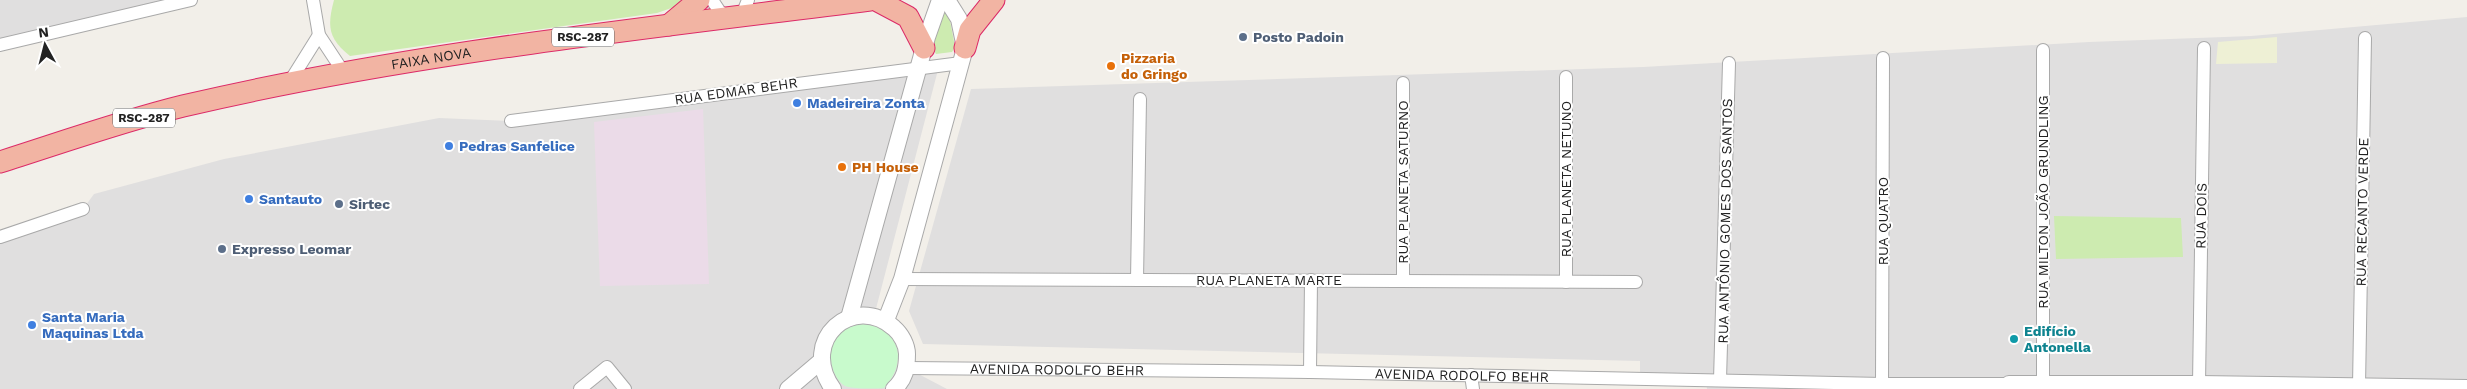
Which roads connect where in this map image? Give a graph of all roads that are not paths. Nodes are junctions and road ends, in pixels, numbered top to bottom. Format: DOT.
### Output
graph roads {
  1 [pos="191,0"];
  2 [pos="313,0"];
  3 [pos="699,0"];
  4 [pos="712,0"];
  5 [pos="748,0"];
  6 [pos="784,0"];
  7 [pos="870,0"];
  8 [pos="876,0"];
  9 [pos="940,0"];
  10 [pos="947,0"];
  11 [pos="994,0"];
  12 [pos="149,4"];
  13 [pos="818,7"];
  14 [pos="733,18"];
  15 [pos="668,26"];
  16 [pos="319,35"];
  17 [pos="2365,38"];
  18 [pos="0,45"];
  19 [pos="2204,48"];
  20 [pos="2043,50"];
  21 [pos="963,55"];
  22 [pos="921,58"];
  23 [pos="1883,58"];
  24 [pos="1729,63"];
  25 [pos="344,73"];
  26 [pos="1566,77"];
  27 [pos="289,83"];
  28 [pos="1403,83"];
  29 [pos="1140,99"];
  30 [pos="511,121"];
  31 [pos="0,162"];
  32 [pos="83,209"];
  33 [pos="0,237"];
  34 [pos="902,278"];
  35 [pos="1137,280"];
  36 [pos="1311,280"];
  37 [pos="1403,281"];
  38 [pos="1566,282"];
  39 [pos="1636,282"];
  40 [pos="850,318"];
  41 [pos="886,320"];
  42 [pos="821,362"];
  43 [pos="907,368"];
  44 [pos="1310,372"];
  45 [pos="1470,375"];
  46 [pos="1720,380"];
  47 [pos="1882,384"];
  48 [pos="2199,384"];
  49 [pos="2043,385"];
  50 [pos="2360,386"];
  51 [pos="2009,387"];
  52 [pos="2467,388"];
  53 [pos="580,389"];
  54 [pos="625,389"];
  55 [pos="788,389"];
  56 [pos="833,389"];
  57 [pos="894,389"];
  58 [pos="1473,389"];
  1 -- 12 [label="street"];
  2 -- 16 [label="street"];
  3 -- 15 [label="highway"];
  4 -- 14 [label="street"];
  5 -- 14 [label="street"];
  6 -- 13 [label="highway"];
  7 -- 13 [label="highway, FAIXA NOVA / RSC-287"];
  8 -- 22 [label="highway"];
  9 -- 22 [label="street"];
  10 -- 21 [label="street"];
  11 -- 21 [label="highway"];
  12 -- 18 [label="street"];
  13 -- 14 [label="highway, FAIXA NOVA / RSC-287"];
  14 -- 15 [label="highway, FAIXA NOVA / RSC-287"];
  15 -- 25 [label="highway, FAIXA NOVA / RSC-287"];
  16 -- 25 [label="street"];
  16 -- 27 [label="street"];
  17 -- 50 [label="street, RUA RECANTO VERDE"];
  19 -- 48 [label="street, RUA DOIS"];
  20 -- 49 [label="street, RUA MILTON JOÃO GRUNDLING"];
  21 -- 22 [label="street, RUA EDMAR BEHR"];
  21 -- 34 [label="street"];
  22 -- 30 [label="street, RUA EDMAR BEHR"];
  22 -- 40 [label="street"];
  23 -- 47 [label="street, RUA QUATRO"];
  24 -- 46 [label="street, RUA ANTÔNIO GOMES DOS SANTOS"];
  25 -- 27 [label="highway, FAIXA NOVA / RSC-287"];
  26 -- 38 [label="street, RUA PLANETA NETUNO"];
  27 -- 31 [label="highway, FAIXA NOVA / RSC-287"];
  28 -- 37 [label="street, RUA PLANETA SATURNO"];
  29 -- 35 [label="street"];
  32 -- 33 [label="street"];
  34 -- 35 [label="street, RUA PLANETA MARTE"];
  34 -- 41 [label="street"];
  35 -- 36 [label="street, RUA PLANETA MARTE"];
  36 -- 37 [label="street, RUA PLANETA MARTE"];
  36 -- 44 [label="street"];
  37 -- 38 [label="street, RUA PLANETA MARTE"];
  38 -- 39 [label="street, RUA PLANETA MARTE"];
  40 -- 41 [label="street"];
  40 -- 42 [label="street"];
  41 -- 43 [label="street"];
  42 -- 55 [label="street"];
  42 -- 56 [label="street"];
  43 -- 44 [label="street, AVENIDA RODOLFO BEHR"];
  43 -- 57 [label="street"];
  44 -- 45 [label="street, AVENIDA RODOLFO BEHR"];
  45 -- 46 [label="street, AVENIDA RODOLFO BEHR"];
  45 -- 58 [label="street"];
  46 -- 47 [label="street, AVENIDA RODOLFO BEHR"];
  47 -- 51 [label="street, AVENIDA RODOLFO BEHR"];
  48 -- 49 [label="street, AVENIDA RODOLFO BEHR"];
  48 -- 50 [label="street, AVENIDA RODOLFO BEHR"];
  49 -- 51 [label="street, AVENIDA RODOLFO BEHR"];
  50 -- 52 [label="street, AVENIDA RODOLFO BEHR"];
  53 -- 54 [label="street"];
}
